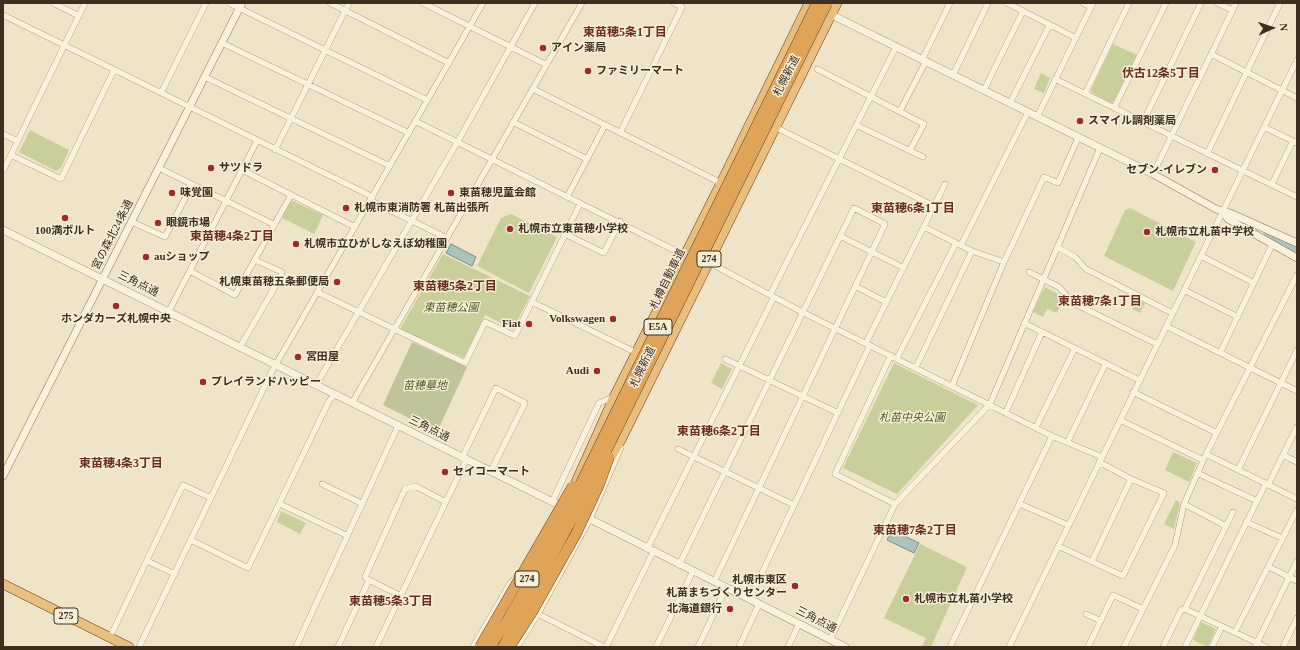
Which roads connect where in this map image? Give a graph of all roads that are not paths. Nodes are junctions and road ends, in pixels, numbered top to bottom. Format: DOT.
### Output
graph roads {
  1 [pos="52,3"];
  2 [pos="85,3"];
  3 [pos="206,3"];
  4 [pos="229,3"];
  5 [pos="330,3"];
  6 [pos="349,3"];
  7 [pos="423,3"];
  8 [pos="483,3"];
  9 [pos="535,3"];
  10 [pos="582,3"];
  11 [pos="674,3"];
  12 [pos="808,3"];
  13 [pos="817,3"];
  14 [pos="828,3"];
  15 [pos="837,3"];
  16 [pos="950,3"];
  17 [pos="988,3"];
  18 [pos="1007,3"];
  19 [pos="1083,3"];
  20 [pos="1129,3"];
  21 [pos="1166,3"];
  22 [pos="1201,3"];
  23 [pos="1217,3"];
  24 [pos="1236,3"];
  25 [pos="1280,3"];
  26 [pos="1092,5"];
  27 [pos="241,6"];
  28 [pos="345,10"];
  29 [pos="1232,10"];
  30 [pos="1023,11"];
  31 [pos="3,15"];
  32 [pos="831,15"];
  33 [pos="79,16"];
  34 [pos="1049,26"];
  35 [pos="470,27"];
  36 [pos="1076,38"];
  37 [pos="222,43"];
  38 [pos="64,46"];
  39 [pos="512,47"];
  40 [pos="896,47"];
  41 [pos="326,49"];
  42 [pos="1212,54"];
  43 [pos="1297,60"];
  44 [pos="924,61"];
  45 [pos="449,63"];
  46 [pos="547,65"];
  47 [pos="817,69"];
  48 [pos="114,70"];
  49 [pos="1248,73"];
  50 [pos="953,75"];
  51 [pos="205,77"];
  52 [pos="1055,79"];
  53 [pos="307,86"];
  54 [pos="533,89"];
  55 [pos="984,90"];
  56 [pos="1282,91"];
  57 [pos="161,93"];
  58 [pos="1085,94"];
  59 [pos="871,96"];
  60 [pos="1297,98"];
  61 [pos="428,100"];
  62 [pos="1010,104"];
  63 [pos="189,107"];
  64 [pos="1114,108"];
  65 [pos="900,111"];
  66 [pos="1028,112"];
  67 [pos="1037,117"];
  68 [pos="291,119"];
  69 [pos="416,121"];
  70 [pos="513,122"];
  71 [pos="1143,122"];
  72 [pos="605,125"];
  73 [pos="856,125"];
  74 [pos="775,127"];
  75 [pos="1264,127"];
  76 [pos="620,133"];
  77 [pos="3,134"];
  78 [pos="409,134"];
  79 [pos="1171,136"];
  80 [pos="1078,138"];
  81 [pos="17,141"];
  82 [pos="256,141"];
  83 [pos="458,141"];
  84 [pos="1295,142"];
  85 [pos="1100,148"];
  86 [pos="275,150"];
  87 [pos="910,150"];
  88 [pos="1207,154"];
  89 [pos="11,155"];
  90 [pos="923,157"];
  91 [pos="492,158"];
  92 [pos="839,158"];
  93 [pos="587,159"];
  94 [pos="390,166"];
  95 [pos="159,168"];
  96 [pos="242,170"];
  97 [pos="3,171"];
  98 [pos="1242,171"];
  99 [pos="1152,174"];
  100 [pos="722,183"];
  101 [pos="945,184"];
  102 [pos="1272,184"];
  103 [pos="192,185"];
  104 [pos="290,195"];
  105 [pos="567,197"];
  106 [pos="1297,197"];
  107 [pos="372,199"];
  108 [pos="226,201"];
  109 [pos="580,204"];
  110 [pos="934,206"];
  111 [pos="1223,212"];
  112 [pos="620,221"];
  113 [pos="132,222"];
  114 [pos="412,222"];
  115 [pos="275,225"];
  116 [pos="355,227"];
  117 [pos="924,227"];
  118 [pos="3,230"];
  119 [pos="566,234"];
  120 [pos="840,236"];
  121 [pos="447,238"];
  122 [pos="1297,243"];
  123 [pos="958,244"];
  124 [pos="1272,245"];
  125 [pos="1057,247"];
  126 [pos="872,252"];
  127 [pos="972,252"];
  128 [pos="684,255"];
  129 [pos="1200,256"];
  130 [pos="1297,258"];
  131 [pos="255,260"];
  132 [pos="708,262"];
  133 [pos="1004,262"];
  134 [pos="904,268"];
  135 [pos="190,271"];
  136 [pos="1029,272"];
  137 [pos="1296,277"];
  138 [pos="103,279"];
  139 [pos="1043,279"];
  140 [pos="1254,283"];
  141 [pos="855,286"];
  142 [pos="1184,290"];
  143 [pos="317,292"];
  144 [pos="772,296"];
  145 [pos="532,302"];
  146 [pos="886,302"];
  147 [pos="169,311"];
  148 [pos="359,312"];
  149 [pos="802,312"];
  150 [pos="1172,313"];
  151 [pos="1238,317"];
  152 [pos="1024,323"];
  153 [pos="1166,326"];
  154 [pos="835,328"];
  155 [pos="394,330"];
  156 [pos="1042,332"];
  157 [pos="868,344"];
  158 [pos="1157,344"];
  159 [pos="240,347"];
  160 [pos="1075,348"];
  161 [pos="1297,350"];
  162 [pos="637,353"];
  163 [pos="1220,353"];
  164 [pos="891,355"];
  165 [pos="897,358"];
  166 [pos="725,359"];
  167 [pos="1106,363"];
  168 [pos="276,365"];
  169 [pos="739,366"];
  170 [pos="916,367"];
  171 [pos="1250,368"];
  172 [pos="769,380"];
  173 [pos="1139,380"];
  174 [pos="1280,383"];
  175 [pos="316,385"];
  176 [pos="952,386"];
  177 [pos="1297,391"];
  178 [pos="1134,392"];
  179 [pos="335,394"];
  180 [pos="802,396"];
  181 [pos="614,397"];
  182 [pos="352,403"];
  183 [pos="990,404"];
  184 [pos="1006,412"];
  185 [pos="838,413"];
  186 [pos="624,415"];
  187 [pos="1120,420"];
  188 [pos="398,426"];
  189 [pos="1036,427"];
  190 [pos="1297,427"];
  191 [pos="1217,433"];
  192 [pos="1052,436"];
  193 [pos="1068,441"];
  194 [pos="678,449"];
  195 [pos="1206,454"];
  196 [pos="1283,455"];
  197 [pos="693,457"];
  198 [pos="464,459"];
  199 [pos="1101,460"];
  200 [pos="1203,460"];
  201 [pos="1297,462"];
  202 [pos="1238,470"];
  203 [pos="491,471"];
  204 [pos="724,471"];
  205 [pos="1197,473"];
  206 [pos="3,476"];
  207 [pos="1131,479"];
  208 [pos="322,484"];
  209 [pos="1267,484"];
  210 [pos="759,488"];
  211 [pos="211,498"];
  212 [pos="1297,499"];
  213 [pos="1257,501"];
  214 [pos="446,502"];
  215 [pos="552,502"];
  216 [pos="280,504"];
  217 [pos="363,504"];
  218 [pos="895,504"];
  219 [pos="1020,504"];
  220 [pos="1184,504"];
  221 [pos="794,505"];
  222 [pos="564,507"];
  223 [pos="1297,510"];
  224 [pos="1233,512"];
  225 [pos="577,513"];
  226 [pos="590,519"];
  227 [pos="1246,522"];
  228 [pos="1068,525"];
  229 [pos="1226,526"];
  230 [pos="348,536"];
  231 [pos="1282,538"];
  232 [pos="191,540"];
  233 [pos="1058,546"];
  234 [pos="650,550"];
  235 [pos="147,561"];
  236 [pos="1092,561"];
  237 [pos="1297,561"];
  238 [pos="679,565"];
  239 [pos="533,567"];
  240 [pos="1269,567"];
  241 [pos="693,572"];
  242 [pos="175,574"];
  243 [pos="1289,577"];
  244 [pos="368,580"];
  245 [pos="1297,581"];
  246 [pos="714,582"];
  247 [pos="3,584"];
  248 [pos="726,588"];
  249 [pos="401,596"];
  250 [pos="749,600"];
  251 [pos="759,604"];
  252 [pos="1143,609"];
  253 [pos="1185,609"];
  254 [pos="538,614"];
  255 [pos="1086,614"];
  256 [pos="1200,616"];
  257 [pos="1297,618"];
  258 [pos="1101,621"];
  259 [pos="799,624"];
  260 [pos="1222,626"];
  261 [pos="1235,632"];
  262 [pos="110,637"];
  263 [pos="830,640"];
  264 [pos="1256,645"];
  265 [pos="842,646"];
  266 [pos="129,647"];
  267 [pos="139,647"];
  268 [pos="296,647"];
  269 [pos="338,647"];
  270 [pos="376,647"];
  271 [pos="473,647"];
  272 [pos="480,647"];
  273 [pos="484,647"];
  274 [pos="490,647"];
  275 [pos="498,647"];
  276 [pos="503,647"];
  277 [pos="510,647"];
  278 [pos="517,647"];
  279 [pos="605,647"];
  280 [pos="656,647"];
  281 [pos="698,647"];
  282 [pos="739,647"];
  283 [pos="788,647"];
  284 [pos="950,647"];
  285 [pos="1009,647"];
  286 [pos="1088,647"];
  287 [pos="1124,647"];
  288 [pos="1163,647"];
  289 [pos="1185,647"];
  290 [pos="1212,647"];
  291 [pos="1266,647"];
  292 [pos="1283,647"];
  1 -- 33 [label="street"];
  2 -- 33 [label="street"];
  3 -- 57 [label="street"];
  4 -- 27 [label="street"];
  5 -- 28 [label="street"];
  6 -- 28 [label="street"];
  7 -- 35 [label="street"];
  8 -- 35 [label="street"];
  9 -- 39 [label="street"];
  10 -- 46 [label="street"];
  11 -- 76 [label="street"];
  12 -- 32 [label="street"];
  12 -- 100 [label="highway, 札幌新道 / 274"];
  13 -- 186 [label="highway, 札樽自動車道 / E5A, bridge"];
  14 -- 186 [label="highway, 札樽自動車道 / E5A, bridge"];
  15 -- 32 [label="highway, 札幌新道 / 274"];
  16 -- 44 [label="street"];
  17 -- 50 [label="street"];
  18 -- 30 [label="street"];
  19 -- 26 [label="street"];
  20 -- 58 [label="street"];
  21 -- 64 [label="street"];
  22 -- 71 [label="street"];
  23 -- 29 [label="street"];
  24 -- 29 [label="street"];
  25 -- 49 [label="street"];
  26 -- 36 [label="street"];
  27 -- 37 [label="street, 宮の森北24条通"];
  27 -- 41 [label="street"];
  28 -- 41 [label="street"];
  28 -- 45 [label="street"];
  29 -- 42 [label="street"];
  30 -- 34 [label="street"];
  30 -- 55 [label="street"];
  31 -- 38 [label="street"];
  32 -- 40 [label="street"];
  32 -- 74 [label="highway, 札幌新道 / 274"];
  33 -- 38 [label="street"];
  34 -- 36 [label="street"];
  34 -- 62 [label="street"];
  35 -- 39 [label="street"];
  35 -- 45 [label="street"];
  36 -- 52 [label="street"];
  37 -- 51 [label="street, 宮の森北24条通"];
  37 -- 53 [label="street"];
  38 -- 48 [label="street"];
  38 -- 81 [label="street"];
  39 -- 46 [label="street"];
  39 -- 83 [label="street"];
  40 -- 44 [label="street"];
  40 -- 59 [label="street"];
  41 -- 53 [label="street"];
  41 -- 61 [label="street"];
  42 -- 49 [label="street"];
  42 -- 79 [label="street"];
  43 -- 56 [label="street"];
  44 -- 50 [label="street"];
  44 -- 65 [label="street"];
  45 -- 61 [label="street"];
  46 -- 54 [label="street"];
  47 -- 59 [label="street"];
  48 -- 57 [label="street"];
  48 -- 89 [label="street"];
  49 -- 56 [label="street"];
  49 -- 88 [label="street"];
  50 -- 55 [label="street"];
  51 -- 63 [label="street, 宮の森北24条通"];
  51 -- 68 [label="street"];
  52 -- 58 [label="street"];
  52 -- 67 [label="street"];
  53 -- 68 [label="street"];
  53 -- 78 [label="street"];
  54 -- 70 [label="street"];
  54 -- 72 [label="street"];
  55 -- 62 [label="street"];
  56 -- 60 [label="street"];
  56 -- 75 [label="street"];
  57 -- 63 [label="street"];
  58 -- 64 [label="street"];
  59 -- 65 [label="street"];
  59 -- 73 [label="street"];
  61 -- 69 [label="street"];
  62 -- 66 [label="street"];
  63 -- 82 [label="street"];
  63 -- 95 [label="street, 宮の森北24条通"];
  64 -- 71 [label="street"];
  65 -- 87 [label="street"];
  66 -- 67 [label="street"];
  66 -- 123 [label="street"];
  67 -- 80 [label="street"];
  68 -- 86 [label="street"];
  68 -- 94 [label="street"];
  69 -- 78 [label="street"];
  69 -- 83 [label="street"];
  70 -- 91 [label="street"];
  70 -- 93 [label="street"];
  71 -- 79 [label="street"];
  72 -- 76 [label="street"];
  72 -- 93 [label="street"];
  73 -- 87 [label="street"];
  73 -- 92 [label="street"];
  74 -- 92 [label="street"];
  74 -- 132 [label="highway, 札幌新道 / 274"];
  75 -- 84 [label="street"];
  75 -- 98 [label="street"];
  76 -- 100 [label="street"];
  77 -- 81 [label="street"];
  78 -- 94 [label="street"];
  79 -- 88 [label="street"];
  79 -- 99 [label="street"];
  80 -- 85 [label="street"];
  80 -- 133 [label="street"];
  81 -- 89 [label="street"];
  82 -- 86 [label="street"];
  82 -- 96 [label="street"];
  83 -- 91 [label="street"];
  83 -- 114 [label="street"];
  84 -- 102 [label="street"];
  85 -- 99 [label="street"];
  85 -- 125 [label="street"];
  86 -- 107 [label="street"];
  87 -- 90 [label="street"];
  88 -- 98 [label="street"];
  89 -- 97 [label="street"];
  91 -- 105 [label="street"];
  91 -- 121 [label="street"];
  92 -- 110 [label="street"];
  92 -- 144 [label="street"];
  93 -- 105 [label="street"];
  94 -- 107 [label="street"];
  95 -- 103 [label="street"];
  95 -- 113 [label="street, 宮の森北24条通"];
  96 -- 104 [label="street"];
  96 -- 108 [label="street"];
  98 -- 102 [label="street"];
  98 -- 111 [label="street"];
  99 -- 111 [label="street"];
  100 -- 128 [label="highway, 札幌新道 / 274"];
  101 -- 110 [label="street"];
  102 -- 106 [label="street"];
  103 -- 108 [label="street"];
  103 -- 113 [label="street"];
  104 -- 115 [label="street"];
  104 -- 116 [label="street"];
  105 -- 109 [label="street"];
  107 -- 114 [label="street"];
  107 -- 116 [label="street"];
  108 -- 115 [label="street"];
  108 -- 135 [label="street"];
  109 -- 112 [label="street"];
  109 -- 119 [label="street"];
  110 -- 117 [label="street"];
  111 -- 122 [label="street"];
  111 -- 124 [label="street"];
  111 -- 129 [label="street"];
  112 -- 119 [label="street"];
  112 -- 128 [label="street"];
  113 -- 138 [label="street, 宮の森北24条通"];
  114 -- 121 [label="street"];
  114 -- 148 [label="street"];
  115 -- 131 [label="street"];
  116 -- 143 [label="street"];
  117 -- 123 [label="street"];
  117 -- 134 [label="street"];
  118 -- 138 [label="street, 三角点通"];
  119 -- 145 [label="street"];
  120 -- 126 [label="street"];
  120 -- 126 [label="street"];
  120 -- 149 [label="street"];
  121 -- 155 [label="street"];
  123 -- 127 [label="street"];
  123 -- 165 [label="street"];
  124 -- 130 [label="street"];
  124 -- 140 [label="street"];
  125 -- 139 [label="street"];
  125 -- 150 [label="street"];
  126 -- 134 [label="street"];
  126 -- 141 [label="street"];
  127 -- 133 [label="street"];
  127 -- 170 [label="street"];
  128 -- 162 [label="highway, 札幌新道 / 274"];
  129 -- 140 [label="street"];
  129 -- 142 [label="street"];
  131 -- 135 [label="street"];
  131 -- 159 [label="street"];
  132 -- 144 [label="street"];
  132 -- 186 [label="highway, 札幌新道 / 274"];
  133 -- 176 [label="street"];
  134 -- 146 [label="street"];
  135 -- 147 [label="street"];
  136 -- 139 [label="street"];
  137 -- 171 [label="street"];
  138 -- 147 [label="street, 三角点通"];
  138 -- 206 [label="street, 宮の森北24条通"];
  139 -- 152 [label="street"];
  139 -- 158 [label="street"];
  140 -- 151 [label="street"];
  141 -- 146 [label="street"];
  141 -- 154 [label="street"];
  142 -- 150 [label="street"];
  142 -- 151 [label="street"];
  143 -- 148 [label="street"];
  143 -- 168 [label="street"];
  144 -- 149 [label="street"];
  144 -- 169 [label="street"];
  145 -- 155 [label="street"];
  145 -- 162 [label="street"];
  146 -- 157 [label="street"];
  147 -- 159 [label="street, 三角点通"];
  148 -- 155 [label="street"];
  148 -- 175 [label="street"];
  149 -- 154 [label="street"];
  149 -- 172 [label="street"];
  150 -- 153 [label="street"];
  151 -- 163 [label="street"];
  152 -- 156 [label="street"];
  152 -- 183 [label="street"];
  153 -- 158 [label="street"];
  153 -- 163 [label="street"];
  154 -- 157 [label="street"];
  154 -- 180 [label="street"];
  155 -- 182 [label="street"];
  156 -- 160 [label="street"];
  156 -- 184 [label="street"];
  157 -- 164 [label="street"];
  157 -- 185 [label="street"];
  158 -- 173 [label="street"];
  159 -- 168 [label="street, 三角点通"];
  160 -- 167 [label="street"];
  160 -- 189 [label="street"];
  161 -- 174 [label="street"];
  162 -- 181 [label="highway, 札幌新道 / 274"];
  163 -- 171 [label="street"];
  164 -- 165 [label="street"];
  164 -- 218 [label="street"];
  165 -- 170 [label="street"];
  166 -- 169 [label="street"];
  167 -- 173 [label="street"];
  167 -- 193 [label="street"];
  168 -- 175 [label="street, 三角点通"];
  168 -- 211 [label="street"];
  169 -- 172 [label="street"];
  169 -- 197 [label="street"];
  170 -- 176 [label="street"];
  171 -- 174 [label="street"];
  171 -- 191 [label="street"];
  172 -- 180 [label="street"];
  172 -- 204 [label="street"];
  173 -- 178 [label="street"];
  174 -- 177 [label="street"];
  174 -- 202 [label="street"];
  175 -- 179 [label="street, 三角点通"];
  176 -- 183 [label="street"];
  178 -- 187 [label="street"];
  178 -- 191 [label="street"];
  179 -- 182 [label="street, 三角点通"];
  179 -- 216 [label="street"];
  180 -- 185 [label="street"];
  180 -- 210 [label="street"];
  181 -- 215 [label="street"];
  181 -- 222 [label="highway, 札幌新道 / 274"];
  182 -- 188 [label="street, 三角点通"];
  183 -- 184 [label="street"];
  183 -- 218 [label="street"];
  184 -- 189 [label="street"];
  185 -- 221 [label="street"];
  186 -- 225 [label="highway, 札幌新道 / 274"];
  186 -- 226 [label="street"];
  186 -- 272 [label="highway, bridge"];
  186 -- 274 [label="highway, 札樽自動車道 / E5A, bridge"];
  186 -- 276 [label="highway, 札樽自動車道 / E5A, bridge"];
  186 -- 277 [label="highway, bridge"];
  187 -- 199 [label="street"];
  187 -- 200 [label="street"];
  188 -- 198 [label="street, 三角点通"];
  188 -- 217 [label="street"];
  189 -- 192 [label="street"];
  190 -- 196 [label="street"];
  191 -- 195 [label="street"];
  192 -- 193 [label="street"];
  192 -- 219 [label="street"];
  193 -- 199 [label="street"];
  194 -- 197 [label="street"];
  195 -- 200 [label="street"];
  195 -- 202 [label="street"];
  196 -- 201 [label="street"];
  196 -- 209 [label="street"];
  197 -- 204 [label="street"];
  197 -- 234 [label="street"];
  198 -- 203 [label="street, 三角点通"];
  198 -- 203 [label="street"];
  198 -- 214 [label="street"];
  199 -- 207 [label="street"];
  199 -- 228 [label="street"];
  200 -- 205 [label="street"];
  202 -- 209 [label="street"];
  203 -- 215 [label="street, 三角点通"];
  204 -- 210 [label="street"];
  204 -- 238 [label="street"];
  205 -- 213 [label="street"];
  205 -- 220 [label="street"];
  207 -- 236 [label="street"];
  207 -- 236 [label="street"];
  208 -- 217 [label="street"];
  209 -- 212 [label="street"];
  209 -- 213 [label="street"];
  210 -- 221 [label="street"];
  210 -- 246 [label="street"];
  211 -- 232 [label="street"];
  211 -- 235 [label="street"];
  213 -- 227 [label="street"];
  214 -- 244 [label="street"];
  214 -- 249 [label="street"];
  215 -- 222 [label="street, 三角点通"];
  216 -- 230 [label="street"];
  216 -- 232 [label="street"];
  217 -- 230 [label="street"];
  218 -- 263 [label="street"];
  219 -- 228 [label="street"];
  219 -- 284 [label="street"];
  220 -- 229 [label="street"];
  220 -- 252 [label="street"];
  221 -- 250 [label="street"];
  222 -- 225 [label="street, 三角点通"];
  222 -- 239 [label="highway, 札幌新道 / 274"];
  223 -- 231 [label="street"];
  224 -- 229 [label="street"];
  225 -- 226 [label="street, 三角点通"];
  225 -- 275 [label="highway, 札幌新道 / 274"];
  226 -- 234 [label="street, 三角点通"];
  226 -- 254 [label="street"];
  227 -- 231 [label="street"];
  227 -- 256 [label="street"];
  228 -- 233 [label="street"];
  229 -- 253 [label="street"];
  230 -- 268 [label="street"];
  231 -- 240 [label="street"];
  232 -- 242 [label="street"];
  233 -- 236 [label="street"];
  233 -- 285 [label="street"];
  234 -- 238 [label="street, 三角点通"];
  234 -- 279 [label="street"];
  235 -- 242 [label="street"];
  235 -- 262 [label="street"];
  237 -- 243 [label="street"];
  238 -- 241 [label="street, 三角点通"];
  239 -- 271 [label="street"];
  239 -- 273 [label="highway, 札幌新道 / 274"];
  240 -- 243 [label="street"];
  240 -- 261 [label="street"];
  241 -- 246 [label="street, 三角点通"];
  241 -- 280 [label="street"];
  242 -- 267 [label="street"];
  243 -- 245 [label="street"];
  243 -- 264 [label="street"];
  244 -- 249 [label="street"];
  244 -- 269 [label="street"];
  246 -- 248 [label="street, 三角点通"];
  247 -- 262 [label="highway, 275"];
  248 -- 250 [label="street, 三角点通"];
  248 -- 281 [label="street"];
  249 -- 270 [label="street"];
  250 -- 251 [label="street, 三角点通"];
  251 -- 259 [label="street, 三角点通"];
  251 -- 282 [label="street"];
  252 -- 258 [label="street"];
  252 -- 287 [label="street"];
  253 -- 256 [label="street"];
  253 -- 288 [label="street"];
  254 -- 278 [label="street"];
  254 -- 279 [label="street"];
  255 -- 258 [label="street"];
  256 -- 260 [label="street"];
  256 -- 289 [label="street"];
  257 -- 292 [label="street"];
  258 -- 286 [label="street"];
  259 -- 263 [label="street, 三角点通"];
  259 -- 283 [label="street"];
  260 -- 261 [label="street"];
  260 -- 290 [label="street"];
  261 -- 264 [label="street"];
  262 -- 266 [label="highway, 275"];
  263 -- 265 [label="street, 三角点通"];
  264 -- 291 [label="street"];
}
